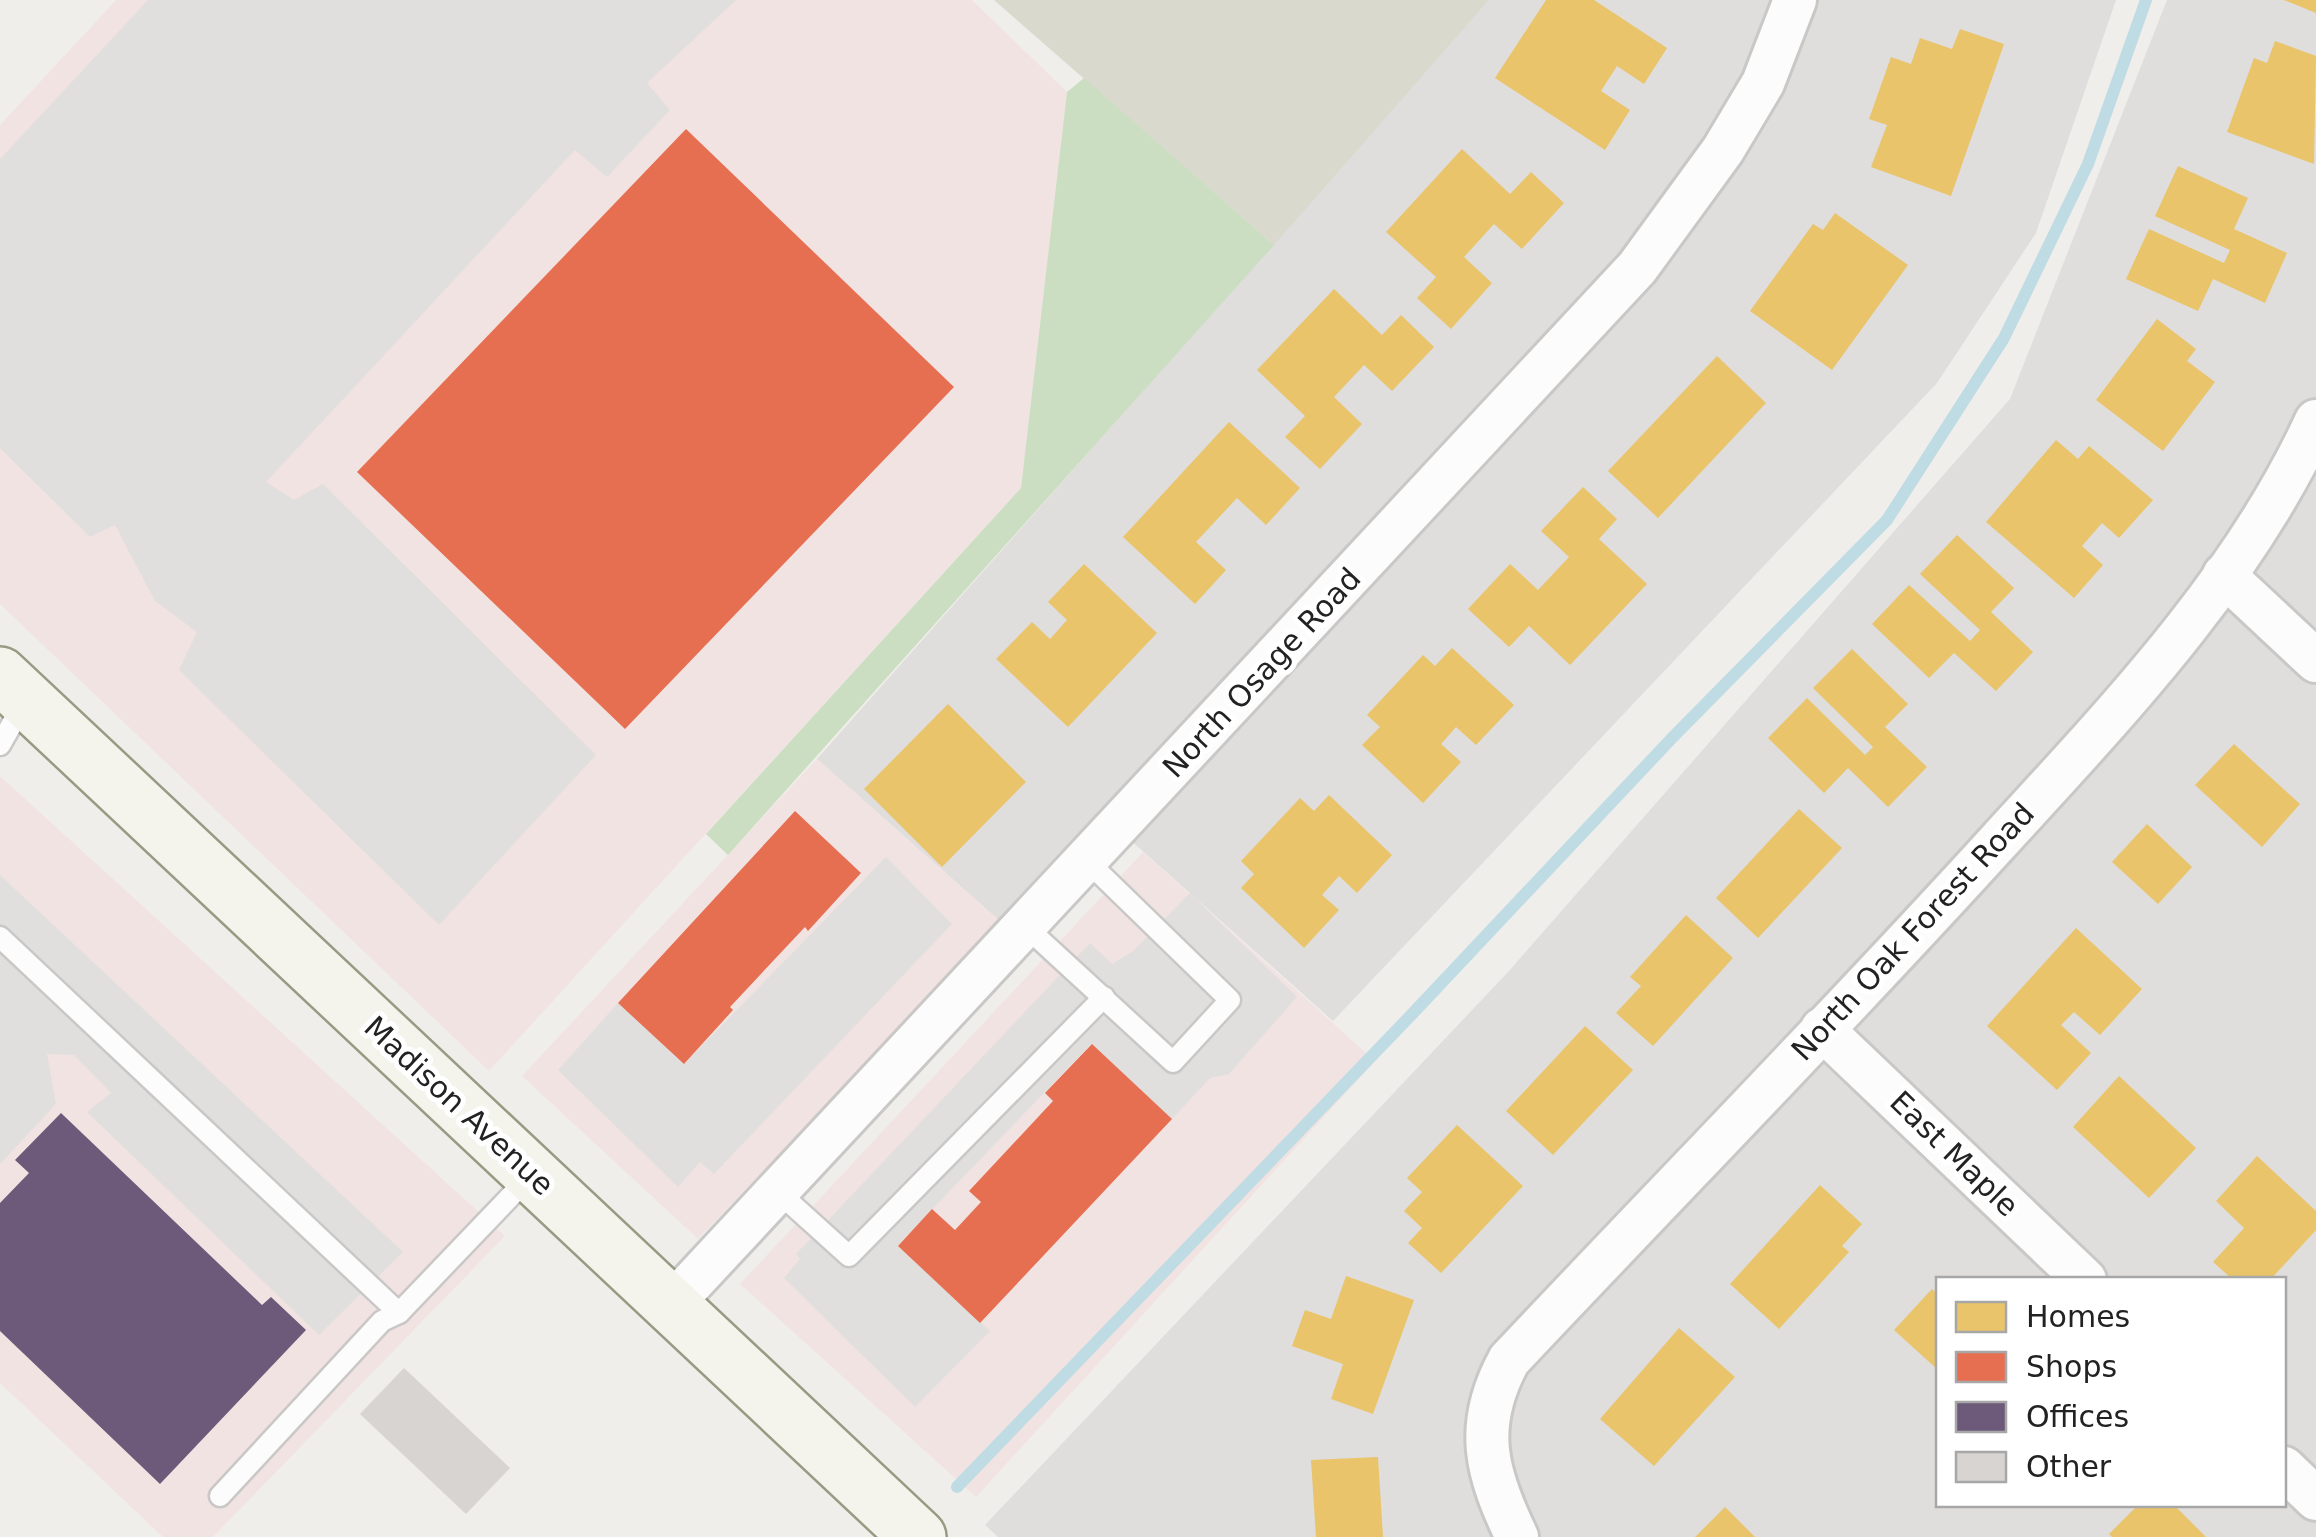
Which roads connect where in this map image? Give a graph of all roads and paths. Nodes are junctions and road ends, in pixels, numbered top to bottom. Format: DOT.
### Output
graph roads {
  1 [pos="1795,0"];
  2 [pos="2316,422"];
  3 [pos="2224,575"];
  4 [pos="2316,661"];
  5 [pos="9,707"];
  6 [pos="1086,860"];
  7 [pos="1025,926"];
  8 [pos="0,937"];
  9 [pos="1104,997"];
  10 [pos="1822,1030"];
  11 [pos="532,1174"];
  12 [pos="777,1191"];
  13 [pos="2083,1277"];
  14 [pos="670,1304"];
  15 [pos="399,1313"];
  16 [pos="2286,1470"];
  17 [pos="220,1496"];
  18 [pos="2316,1499"];
  19 [pos="918,1537"];
  20 [pos="1517,1537"];
  1 -- 6 [label="street, North Osage Road"];
  2 -- 3 [label="street, North Oak Forest Road"];
  3 -- 4 [label="street"];
  3 -- 10 [label="street, North Oak Forest Road"];
  5 -- 11 [label="main road, Madison Avenue"];
  6 -- 7 [label="street, North Osage Road"];
  6 -- 9 [label="lane"];
  7 -- 9 [label="lane"];
  7 -- 12 [label="street, North Osage Road"];
  8 -- 15 [label="lane"];
  9 -- 12 [label="lane"];
  10 -- 13 [label="street, East Maple"];
  10 -- 20 [label="street, North Oak Forest Road"];
  11 -- 14 [label="main road, Madison Avenue"];
  11 -- 15 [label="lane"];
  12 -- 14 [label="street, North Osage Road"];
  14 -- 19 [label="main road, Madison Avenue"];
  15 -- 17 [label="lane"];
  16 -- 18 [label="street"];
}
